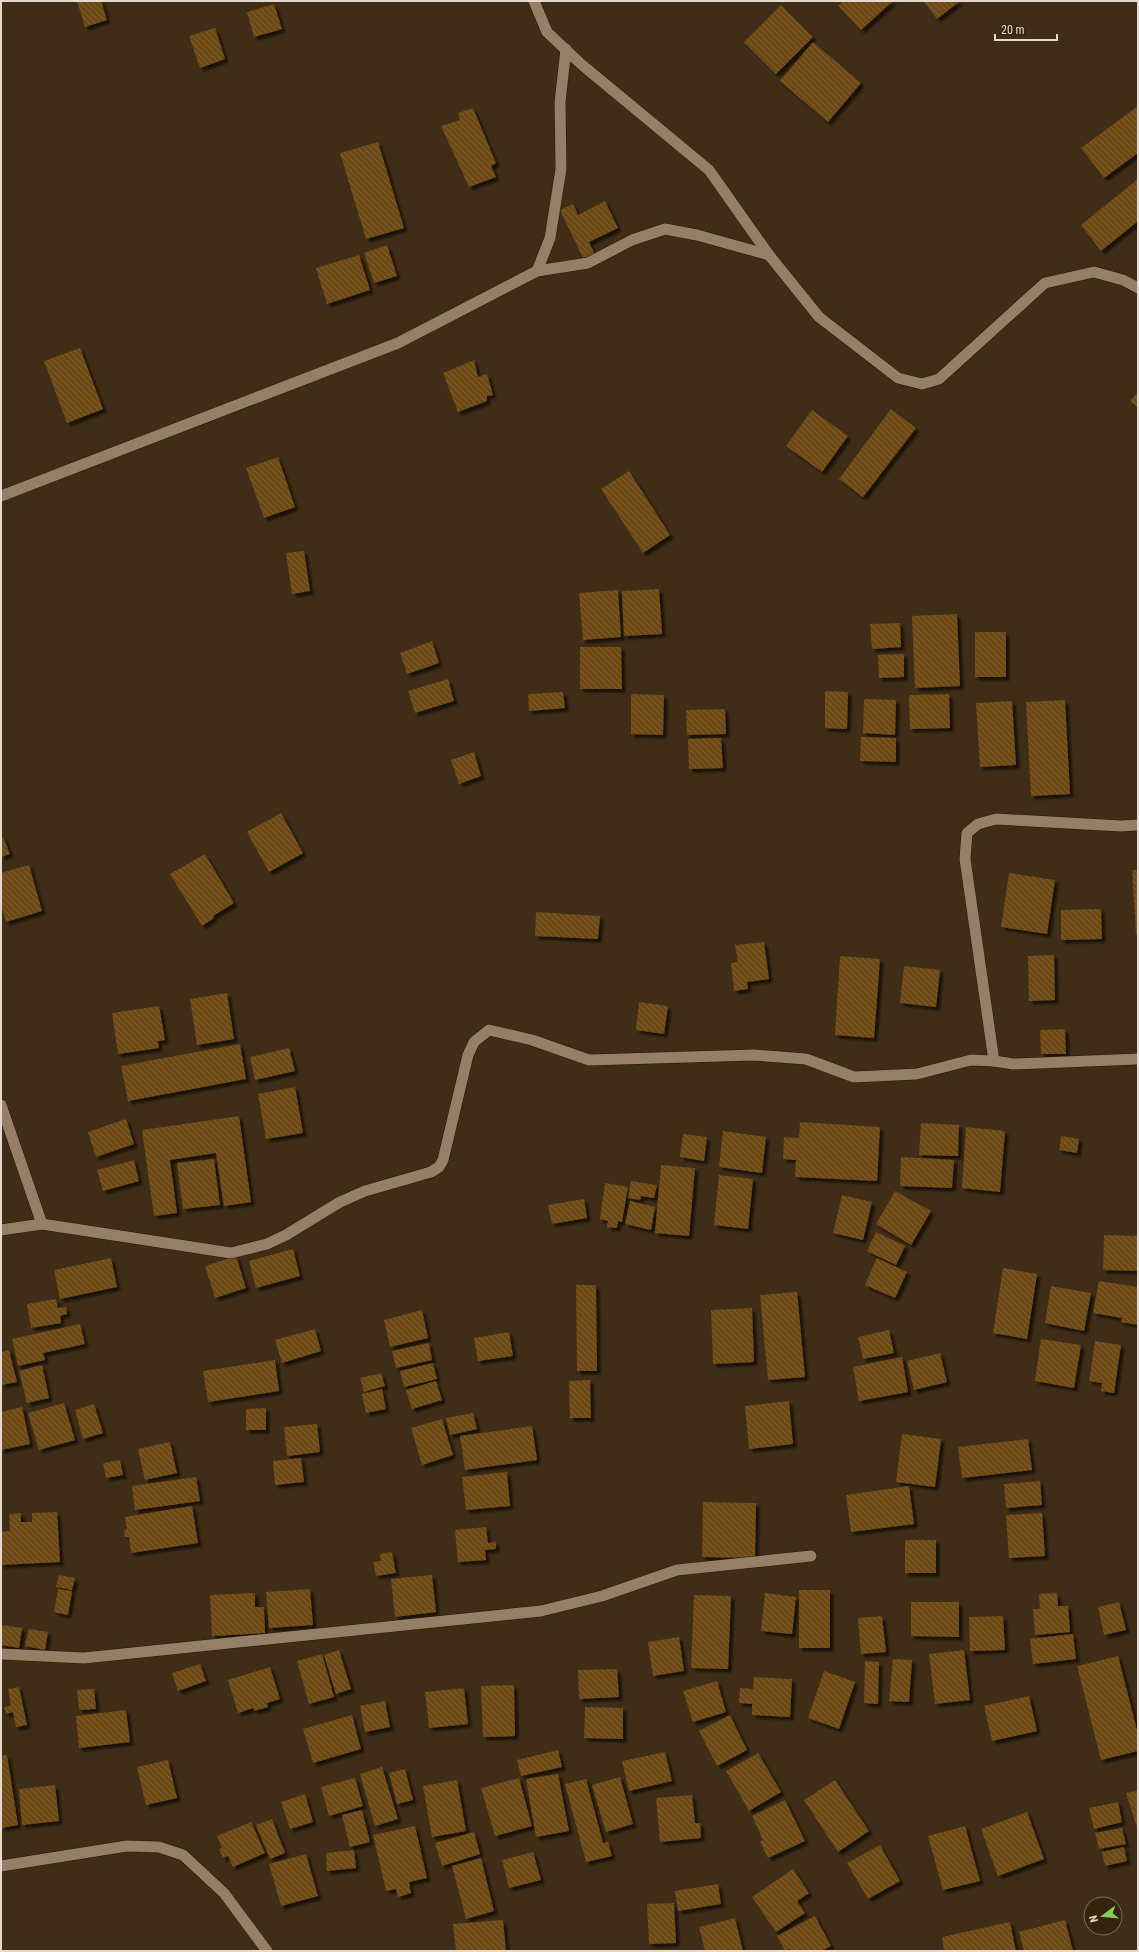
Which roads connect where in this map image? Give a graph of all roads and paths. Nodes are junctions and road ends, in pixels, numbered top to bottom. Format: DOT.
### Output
graph roads {
  1 [pos="534,1"];
  2 [pos="566,49"];
  3 [pos="769,255"];
  4 [pos="537,271"];
  5 [pos="1138,288"];
  6 [pos="1,496"];
  7 [pos="1138,824"];
  8 [pos="1138,1059"];
  9 [pos="994,1061"];
  10 [pos="1,1105"];
  11 [pos="42,1224"];
  12 [pos="1,1230"];
  13 [pos="811,1556"];
  14 [pos="1,1654"];
  15 [pos="1,1866"];
  16 [pos="267,1951"];
  1 -- 2 [label="street"];
  2 -- 3 [label="street"];
  2 -- 4 [label="street"];
  3 -- 4 [label="street"];
  3 -- 5 [label="street"];
  4 -- 6 [label="street"];
  7 -- 9 [label="street"];
  8 -- 9 [label="street"];
  9 -- 11 [label="street"];
  10 -- 11 [label="street"];
  11 -- 12 [label="street"];
  13 -- 14 [label="street"];
  15 -- 16 [label="street"];
}
